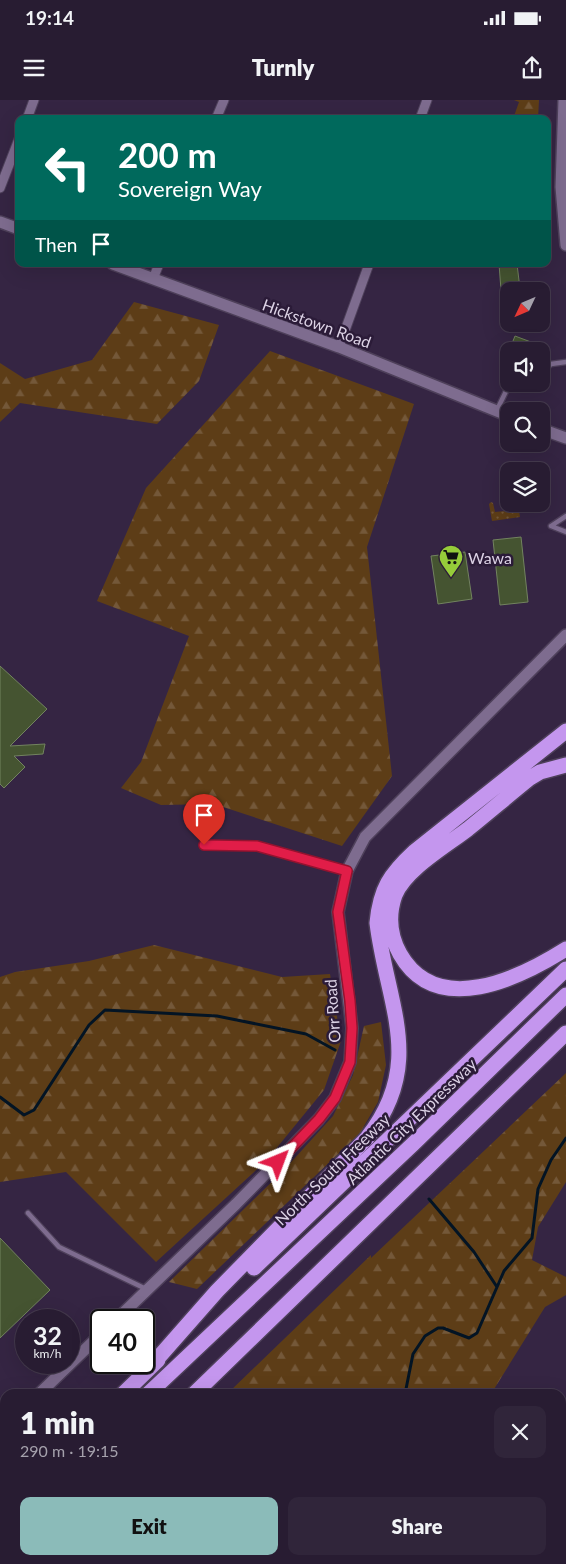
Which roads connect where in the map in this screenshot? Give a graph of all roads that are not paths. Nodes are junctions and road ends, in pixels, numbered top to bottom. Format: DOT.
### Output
graph roads {
  1 [pos="34,100"];
  2 [pos="224,100"];
  3 [pos="427,100"];
  4 [pos="564,100"];
  5 [pos="28,115"];
  6 [pos="218,115"];
  7 [pos="421,115"];
  8 [pos="15,149"];
  9 [pos="0,188"];
  10 [pos="0,222"];
  11 [pos="15,228"];
  12 [pos="566,245"];
  13 [pos="122,267"];
  14 [pos="158,267"];
  15 [pos="368,267"];
  16 [pos="153,278"];
  17 [pos="339,347"];
  18 [pos="566,362"];
  19 [pos="550,365"];
  20 [pos="506,392"];
  21 [pos="497,411"];
  22 [pos="500,412"];
  23 [pos="550,432"];
  24 [pos="566,438"];
  25 [pos="566,516"];
  26 [pos="566,532"];
  27 [pos="566,635"];
  28 [pos="566,731"];
  29 [pos="565,766"];
  30 [pos="204,845"];
  31 [pos="347,871"];
  32 [pos="566,949"];
  33 [pos="566,968"];
  34 [pos="566,995"];
  35 [pos="566,1033"];
  36 [pos="28,1213"];
  37 [pos="148,1289"];
  38 [pos="127,1309"];
  39 [pos="90,1345"];
  40 [pos="155,1361"];
  41 [pos="155,1362"];
  42 [pos="143,1374"];
  43 [pos="45,1389"];
  44 [pos="128,1389"];
  45 [pos="153,1389"];
  46 [pos="199,1389"];
  1 -- 5 [label="street"];
  2 -- 6 [label="street"];
  3 -- 7 [label="street"];
  4 -- 12 [label="street"];
  8 -- 9 [label="street"];
  10 -- 11 [label="street"];
  13 -- 16 [label="street, Hickstown Road"];
  14 -- 16 [label="street"];
  15 -- 17 [label="street"];
  16 -- 17 [label="street, Hickstown Road"];
  17 -- 21 [label="street, Hickstown Road"];
  18 -- 19 [label="lane"];
  20 -- 21 [label="lane"];
  21 -- 22 [label="street, Hickstown Road"];
  23 -- 24 [label="street"];
  25 -- 26 [label="lane"];
  27 -- 31 [label="street, Orr Road"];
  28 -- 40 [label="highway"];
  29 -- 32 [label="highway"];
  30 -- 31 [label="lane"];
  31 -- 37 [label="street, Orr Road"];
  33 -- 41 [label="highway, North-South Freeway"];
  34 -- 45 [label="highway, Atlantic City Expressway"];
  35 -- 46 [label="highway"];
  36 -- 37 [label="lane"];
  37 -- 38 [label="street, Orr Road"];
  39 -- 43 [label="street"];
  42 -- 44 [label="highway, North-South Freeway"];
}
